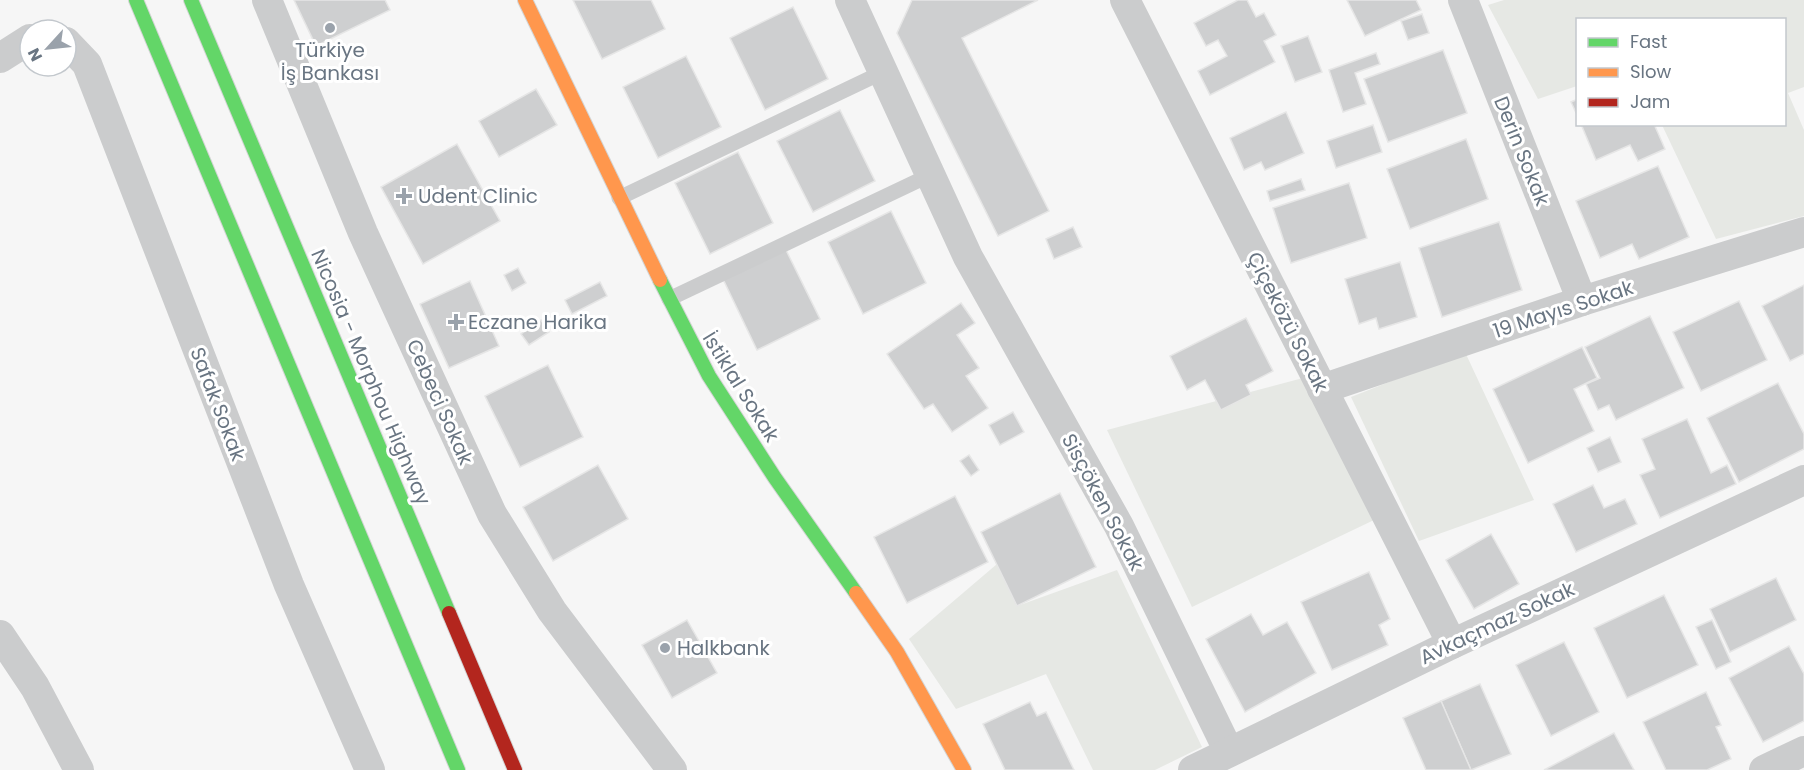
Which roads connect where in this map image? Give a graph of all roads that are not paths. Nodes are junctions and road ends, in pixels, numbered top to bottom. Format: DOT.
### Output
graph roads {
  1 [pos="136,0"];
  2 [pos="191,0"];
  3 [pos="267,0"];
  4 [pos="525,0"];
  5 [pos="850,0"];
  6 [pos="1125,0"];
  7 [pos="1463,0"];
  8 [pos="18,47"];
  9 [pos="78,55"];
  10 [pos="0,58"];
  11 [pos="883,72"];
  12 [pos="930,175"];
  13 [pos="619,198"];
  14 [pos="1804,232"];
  15 [pos="669,299"];
  16 [pos="1582,301"];
  17 [pos="1322,389"];
  18 [pos="1804,480"];
  19 [pos="0,635"];
  20 [pos="1452,644"];
  21 [pos="1804,751"];
  22 [pos="1229,752"];
  23 [pos="70,767"];
  24 [pos="370,770"];
  25 [pos="458,770"];
  26 [pos="514,770"];
  27 [pos="672,770"];
  28 [pos="964,770"];
  29 [pos="1192,770"];
  30 [pos="1764,770"];
  1 -- 25 [label="main road"];
  2 -- 26 [label="main road, Nicosia - Morphou Highway"];
  3 -- 27 [label="street, Cebeci Sokak"];
  4 -- 13 [label="main road, İstiklal Sokak"];
  5 -- 11 [label="street, Sisçöken Sokak"];
  6 -- 17 [label="street, Çiçeközü Sokak"];
  7 -- 16 [label="street, Derin Sokak"];
  8 -- 10 [label="street"];
  9 -- 24 [label="street, Safak Sokak"];
  11 -- 12 [label="street, Sisçöken Sokak"];
  11 -- 13 [label="lane"];
  12 -- 15 [label="lane"];
  12 -- 22 [label="street, Sisçöken Sokak"];
  13 -- 15 [label="main road, İstiklal Sokak"];
  14 -- 16 [label="street, 19 Mayıs Sokak"];
  15 -- 28 [label="main road, İstiklal Sokak"];
  16 -- 17 [label="street, 19 Mayıs Sokak"];
  17 -- 20 [label="street, Çiçeközü Sokak"];
  18 -- 20 [label="street, Avkaçmaz Sokak"];
  19 -- 23 [label="street"];
  20 -- 22 [label="street, Avkaçmaz Sokak"];
  21 -- 30 [label="street"];
  22 -- 29 [label="street, Avkaçmaz Sokak"];
}
